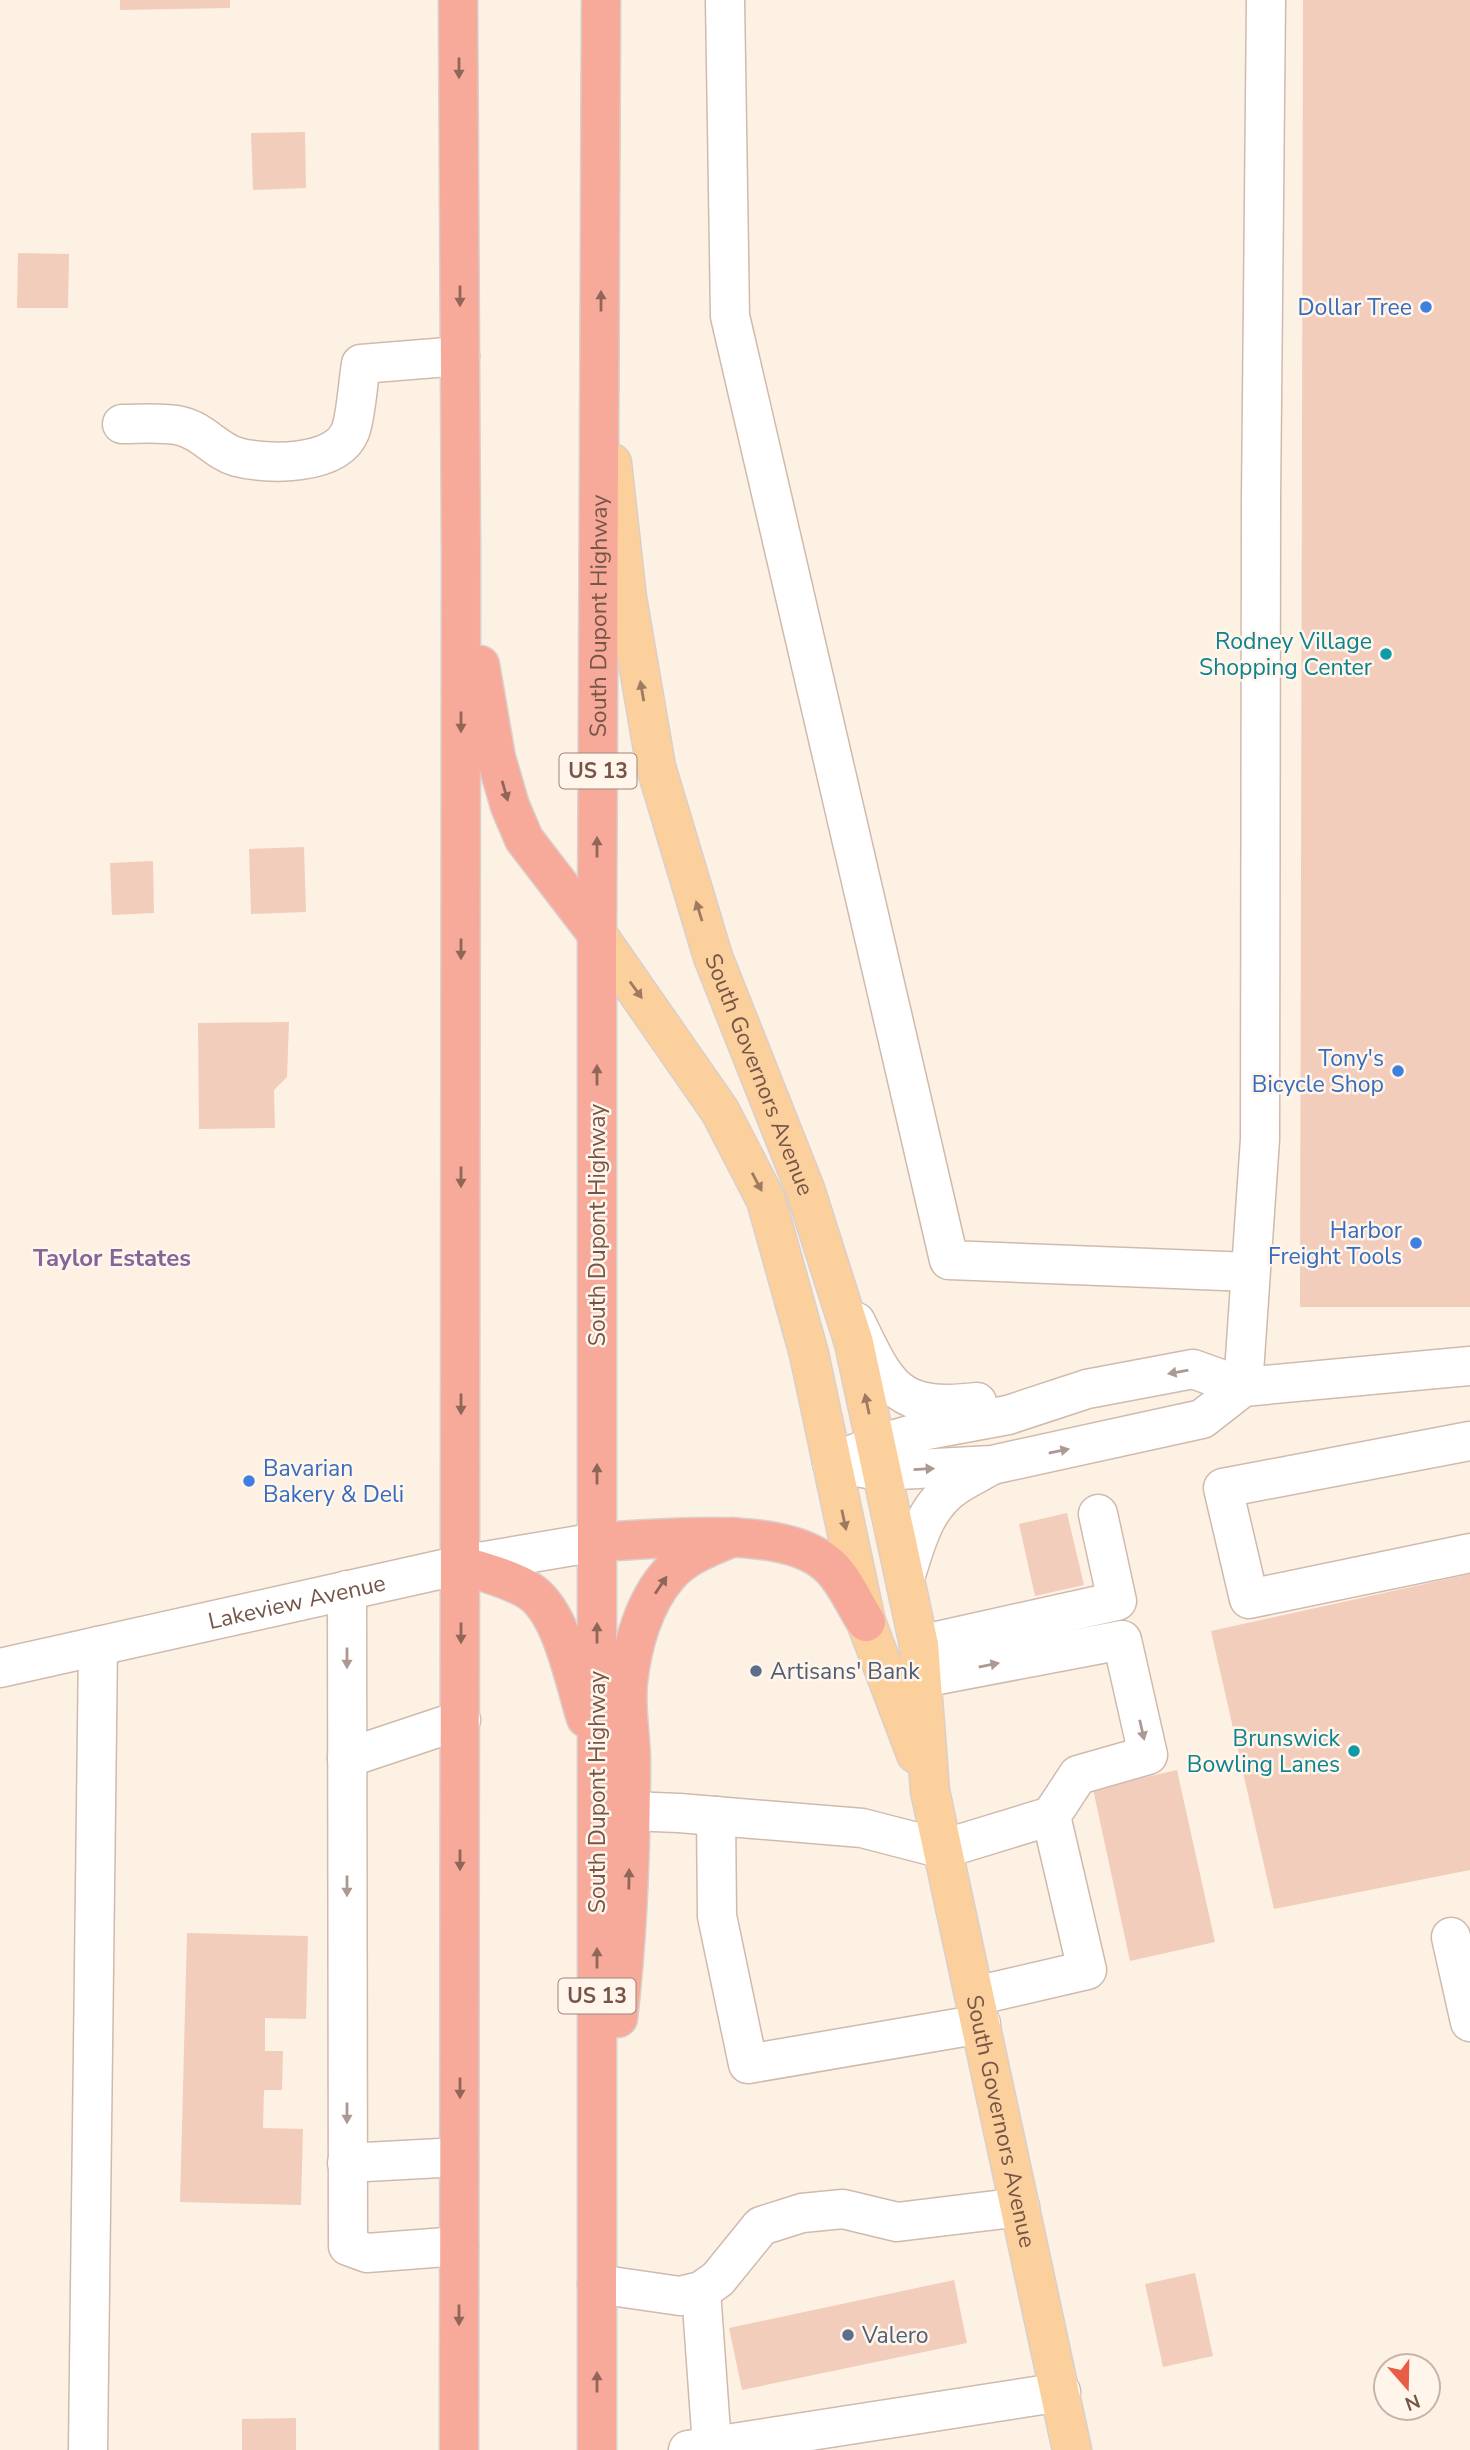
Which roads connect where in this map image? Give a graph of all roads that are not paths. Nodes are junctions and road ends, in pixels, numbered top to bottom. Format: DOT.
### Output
graph roads {
  1 [pos="458,0"];
  2 [pos="601,0"];
  3 [pos="725,0"];
  4 [pos="1266,0"];
  5 [pos="460,356"];
  6 [pos="601,356"];
  7 [pos="122,424"];
  8 [pos="461,556"];
  9 [pos="597,934"];
  10 [pos="828,1263"];
  11 [pos="1250,1272"];
  12 [pos="1470,1366"];
  13 [pos="1243,1387"];
  14 [pos="1087,1389"];
  15 [pos="1470,1441"];
  16 [pos="878,1458"];
  17 [pos="832,1463"];
  18 [pos="992,1465"];
  19 [pos="1098,1514"];
  20 [pos="733,1537"];
  21 [pos="597,1542"];
  22 [pos="1470,1553"];
  23 [pos="461,1564"];
  24 [pos="905,1578"];
  25 [pos="347,1590"];
  26 [pos="866,1622"];
  27 [pos="98,1646"];
  28 [pos="920,1661"];
  29 [pos="0,1668"];
  30 [pos="461,1720"];
  31 [pos="597,1753"];
  32 [pos="347,1758"];
  33 [pos="930,1791"];
  34 [pos="630,1811"];
  35 [pos="716,1816"];
  36 [pos="1051,1816"];
  37 [pos="943,1849"];
  38 [pos="1451,1937"];
  39 [pos="978,2010"];
  40 [pos="1470,2022"];
  41 [pos="459,2157"];
  42 [pos="347,2162"];
  43 [pos="1020,2207"];
  44 [pos="597,2215"];
  45 [pos="459,2246"];
  46 [pos="597,2284"];
  47 [pos="701,2291"];
  48 [pos="1061,2392"];
  49 [pos="700,2448"];
  50 [pos="88,2450"];
  51 [pos="459,2450"];
  52 [pos="597,2450"];
  53 [pos="1072,2450"];
  1 -- 5 [label="highway, one-way"];
  6 -- 2 [label="highway, South Dupont Highway / US 13, one-way"];
  3 -- 11 [label="street"];
  4 -- 11 [label="street"];
  5 -- 7 [label="street"];
  5 -- 8 [label="highway"];
  9 -- 6 [label="highway, South Dupont Highway / US 13, one-way"];
  10 -- 6 [label="main road, South Governors Avenue, one-way"];
  8 -- 9 [label="highway, one-way"];
  8 -- 23 [label="highway, one-way"];
  9 -- 17 [label="main road, South Governors Avenue, one-way"];
  21 -- 9 [label="highway, South Dupont Highway / US 13, one-way"];
  10 -- 14 [label="street"];
  16 -- 10 [label="main road, South Governors Avenue, one-way"];
  11 -- 13 [label="street"];
  12 -- 13 [label="street"];
  13 -- 14 [label="street, one-way"];
  18 -- 13 [label="street, one-way"];
  14 -- 16 [label="street"];
  15 -- 22 [label="street"];
  16 -- 17 [label="street"];
  16 -- 18 [label="street, one-way"];
  16 -- 24 [label="main road, South Governors Avenue"];
  17 -- 26 [label="main road, South Governors Avenue, one-way"];
  18 -- 24 [label="street"];
  19 -- 28 [label="street"];
  20 -- 21 [label="highway"];
  20 -- 26 [label="highway"];
  34 -- 20 [label="highway, one-way"];
  21 -- 23 [label="street, Lakeview Avenue"];
  31 -- 21 [label="highway, South Dupont Highway / US 13, one-way"];
  23 -- 25 [label="street, Lakeview Avenue"];
  23 -- 30 [label="highway, one-way"];
  23 -- 31 [label="highway"];
  24 -- 28 [label="main road, South Governors Avenue"];
  25 -- 27 [label="street, Lakeview Avenue"];
  25 -- 32 [label="street, one-way"];
  26 -- 33 [label="main road, South Governors Avenue"];
  27 -- 29 [label="street, Lakeview Avenue"];
  27 -- 50 [label="street"];
  28 -- 33 [label="main road, South Governors Avenue"];
  28 -- 36 [label="street, one-way"];
  30 -- 32 [label="street"];
  30 -- 41 [label="highway, one-way"];
  44 -- 31 [label="highway, South Dupont Highway / US 13, one-way"];
  32 -- 42 [label="street, one-way"];
  33 -- 37 [label="main road, South Governors Avenue"];
  34 -- 35 [label="street"];
  44 -- 34 [label="highway, one-way"];
  35 -- 37 [label="street"];
  35 -- 39 [label="street"];
  36 -- 37 [label="street"];
  36 -- 39 [label="street"];
  37 -- 39 [label="main road, South Governors Avenue"];
  38 -- 40 [label="street"];
  39 -- 43 [label="main road, South Governors Avenue"];
  41 -- 42 [label="street"];
  41 -- 45 [label="highway"];
  42 -- 45 [label="street"];
  43 -- 47 [label="street"];
  43 -- 48 [label="main road, South Governors Avenue"];
  44 -- 46 [label="highway, South Dupont Highway / US 13"];
  45 -- 51 [label="highway, one-way"];
  46 -- 47 [label="street"];
  52 -- 46 [label="highway, South Dupont Highway / US 13, one-way"];
  47 -- 49 [label="street"];
  48 -- 49 [label="street"];
  48 -- 53 [label="main road, South Governors Avenue"];
}
